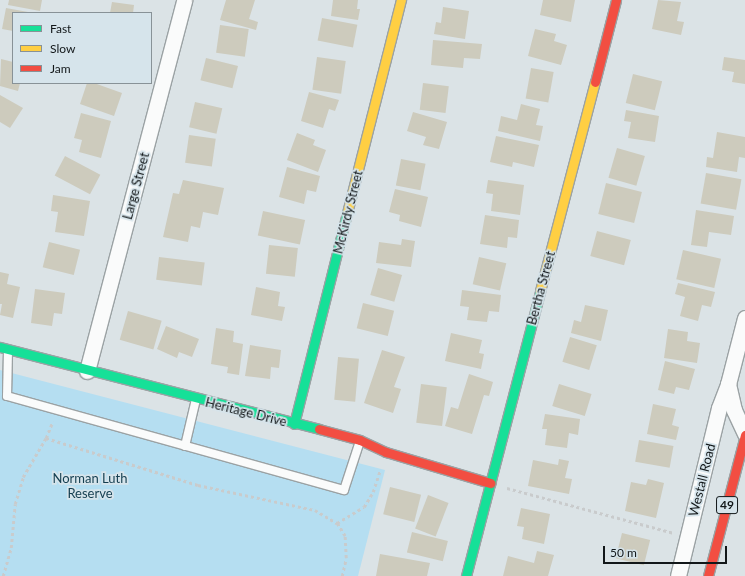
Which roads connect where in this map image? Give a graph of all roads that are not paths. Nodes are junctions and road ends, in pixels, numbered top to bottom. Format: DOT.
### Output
graph roads {
  1 [pos="184,0"];
  2 [pos="401,0"];
  3 [pos="616,0"];
  4 [pos="745,318"];
  5 [pos="4,348"];
  6 [pos="87,371"];
  7 [pos="728,384"];
  8 [pos="196,399"];
  9 [pos="294,424"];
  10 [pos="745,434"];
  11 [pos="360,440"];
  12 [pos="185,446"];
  13 [pos="490,484"];
  14 [pos="466,576"];
  15 [pos="678,576"];
  16 [pos="708,576"];
  1 -- 6 [label="street, Large Street"];
  2 -- 9 [label="street, McKirdy Street"];
  3 -- 13 [label="street, Bertha Street"];
  4 -- 7 [label="street, Westall Road"];
  5 -- 6 [label="street, Heritage Drive"];
  5 -- 12 [label="lane"];
  6 -- 8 [label="street, Heritage Drive"];
  7 -- 10 [label="street, Westall Road"];
  7 -- 15 [label="street, Westall Road"];
  8 -- 9 [label="street, Heritage Drive"];
  8 -- 12 [label="lane"];
  9 -- 11 [label="street, Heritage Drive"];
  10 -- 16 [label="street, Westall Road / 49"];
  11 -- 12 [label="lane"];
  11 -- 13 [label="street, Heritage Drive"];
  13 -- 14 [label="street, Bertha Street"];
}
